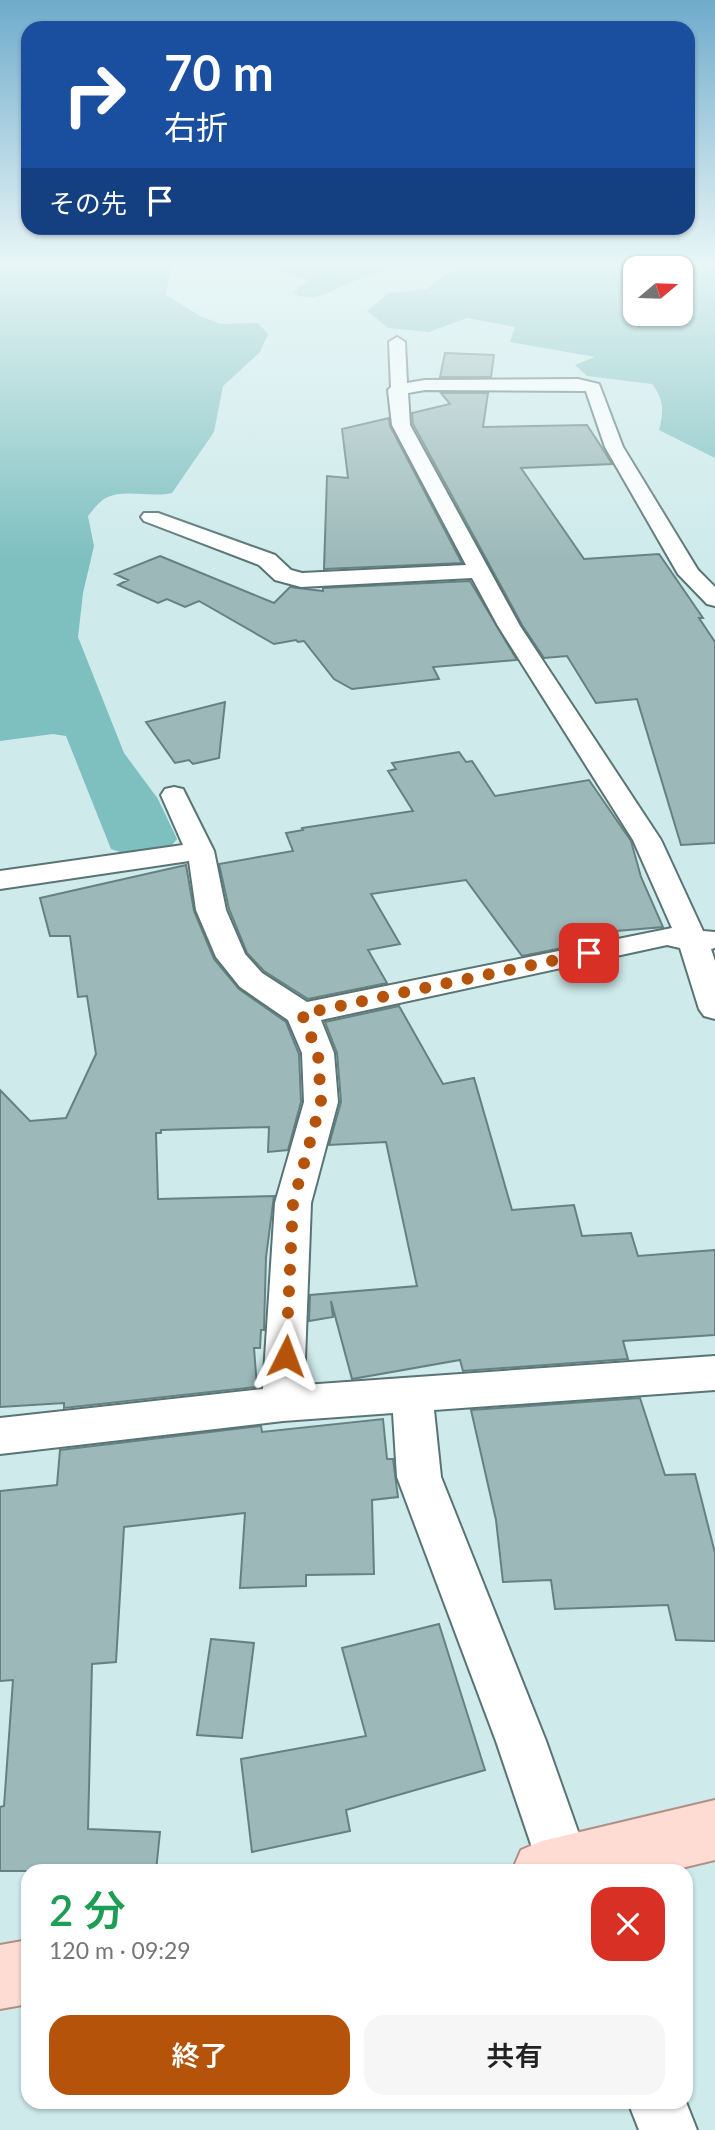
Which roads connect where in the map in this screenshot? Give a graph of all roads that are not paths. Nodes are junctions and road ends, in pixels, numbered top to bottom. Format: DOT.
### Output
graph roads {
  1 [pos="397,361"];
  2 [pos="397,390"];
  3 [pos="151,517"];
  4 [pos="480,571"];
  5 [pos="715,599"];
  6 [pos="174,795"];
  7 [pos="200,851"];
  8 [pos="0,880"];
  9 [pos="704,940"];
  10 [pos="715,1009"];
  11 [pos="302,1014"];
  12 [pos="715,1373"];
  13 [pos="412,1395"];
  14 [pos="283,1404"];
  15 [pos="0,1436"];
  16 [pos="715,1830"];
  17 [pos="556,1864"];
  18 [pos="577,1864"];
  19 [pos="21,1973"];
  20 [pos="0,1977"];
  21 [pos="660,2109"];
  22 [pos="668,2130"];
  1 -- 2 [label="street"];
  2 -- 4 [label="street"];
  2 -- 5 [label="street"];
  3 -- 4 [label="street"];
  4 -- 9 [label="street"];
  6 -- 7 [label="street"];
  7 -- 8 [label="street"];
  7 -- 11 [label="street"];
  9 -- 10 [label="street"];
  9 -- 11 [label="street"];
  11 -- 14 [label="street"];
  12 -- 13 [label="street"];
  13 -- 14 [label="street"];
  13 -- 17 [label="street"];
  14 -- 15 [label="street"];
  16 -- 18 [label="main road"];
  19 -- 20 [label="main road"];
  21 -- 22 [label="street"];
}
